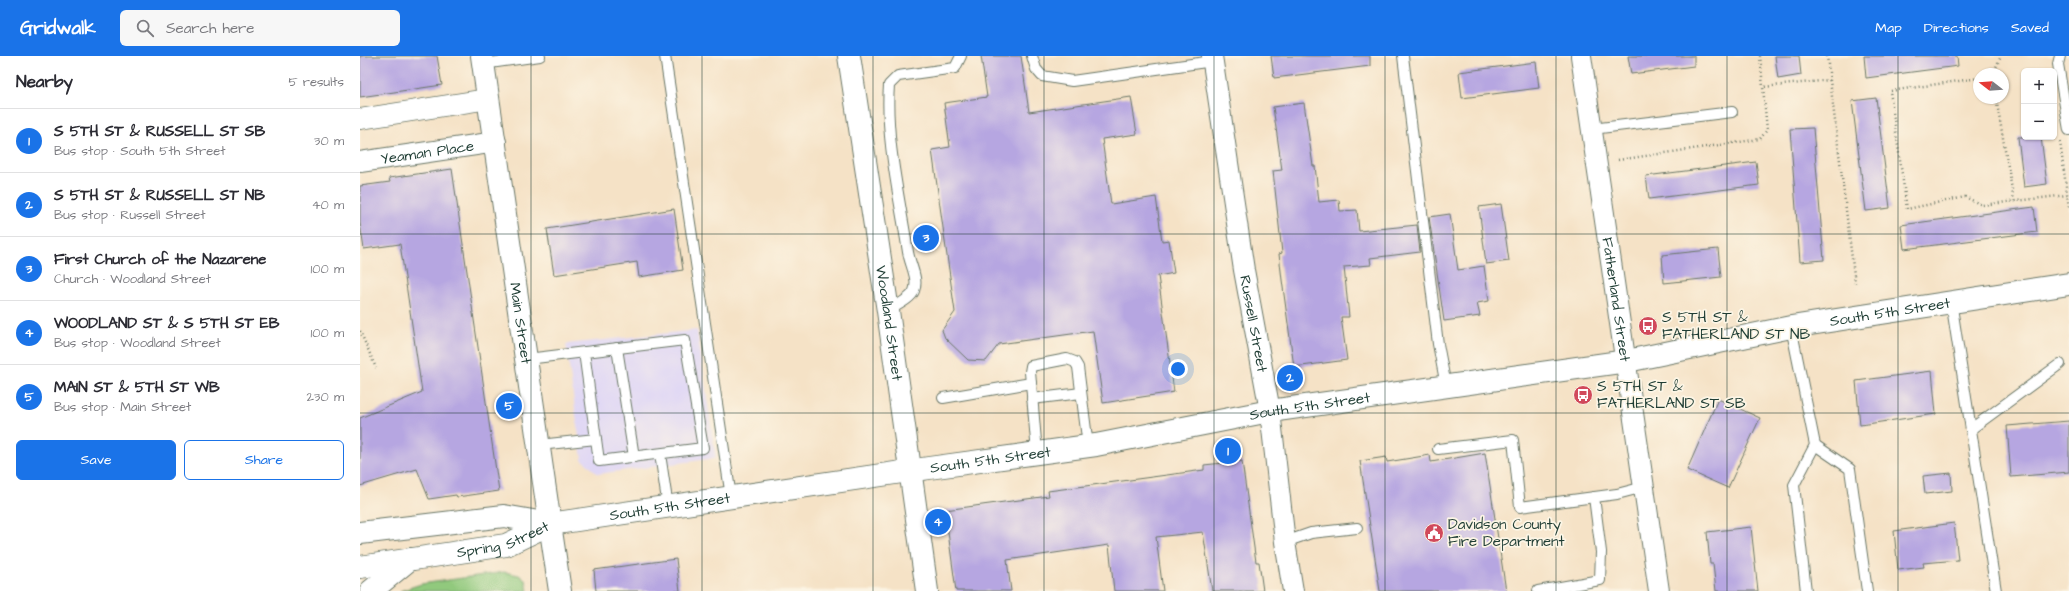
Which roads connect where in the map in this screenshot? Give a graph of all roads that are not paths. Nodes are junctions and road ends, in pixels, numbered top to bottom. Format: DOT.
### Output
graph roads {
  1 [pos="540,56"];
  2 [pos="665,56"];
  3 [pos="849,56"];
  4 [pos="960,56"];
  5 [pos="1032,56"];
  6 [pos="1402,56"];
  7 [pos="1581,56"];
  8 [pos="2060,56"];
  9 [pos="1212,58"];
  10 [pos="483,60"];
  11 [pos="488,99"];
  12 [pos="1732,112"];
  13 [pos="360,119"];
  14 [pos="1592,129"];
  15 [pos="2069,130"];
  16 [pos="496,142"];
  17 [pos="360,162"];
  18 [pos="2069,284"];
  19 [pos="1951,301"];
  20 [pos="888,311"];
  21 [pos="1791,327"];
  22 [pos="617,348"];
  23 [pos="584,352"];
  24 [pos="527,359"];
  25 [pos="1627,361"];
  26 [pos="2060,364"];
  27 [pos="1031,383"];
  28 [pos="1446,386"];
  29 [pos="1081,392"];
  30 [pos="942,398"];
  31 [pos="1032,399"];
  32 [pos="1270,411"];
  33 [pos="1971,429"];
  34 [pos="596,439"];
  35 [pos="540,445"];
  36 [pos="1815,445"];
  37 [pos="1088,446"];
  38 [pos="1438,449"];
  39 [pos="1037,453"];
  40 [pos="660,454"];
  41 [pos="634,457"];
  42 [pos="910,471"];
  43 [pos="1644,487"];
  44 [pos="731,497"];
  45 [pos="1594,497"];
  46 [pos="668,507"];
  47 [pos="550,524"];
  48 [pos="1356,528"];
  49 [pos="360,533"];
  50 [pos="1285,542"];
  51 [pos="410,559"];
  52 [pos="360,567"];
  53 [pos="371,591"];
  54 [pos="560,591"];
  55 [pos="927,591"];
  56 [pos="1293,591"];
  57 [pos="1538,591"];
  58 [pos="1659,591"];
  59 [pos="1806,591"];
  60 [pos="1867,591"];
  61 [pos="1996,591"];
  1 -- 10 [label="lane"];
  2 -- 44 [label="lane"];
  3 -- 20 [label="main road, Woodland Street"];
  4 -- 20 [label="lane"];
  5 -- 9 [label="lane"];
  6 -- 28 [label="lane"];
  7 -- 14 [label="street, Fatherland Street"];
  8 -- 15 [label="lane"];
  9 -- 32 [label="street, Russell Street"];
  10 -- 11 [label="main road, Main Street"];
  11 -- 13 [label="street"];
  11 -- 16 [label="main road, Main Street"];
  12 -- 14 [label="lane"];
  14 -- 25 [label="street, Fatherland Street"];
  16 -- 17 [label="street, Yeaman Place"];
  16 -- 24 [label="main road, Main Street"];
  18 -- 19 [label="main road, South 5th Street"];
  19 -- 21 [label="main road, South 5th Street"];
  19 -- 33 [label="lane"];
  20 -- 42 [label="main road, Woodland Street"];
  21 -- 25 [label="main road, South 5th Street"];
  21 -- 36 [label="lane"];
  22 -- 23 [label="lane"];
  22 -- 40 [label="lane"];
  22 -- 41 [label="lane"];
  23 -- 24 [label="lane"];
  23 -- 34 [label="lane"];
  24 -- 35 [label="main road, Main Street"];
  25 -- 28 [label="main road, South 5th Street"];
  25 -- 43 [label="street, Fatherland Street"];
  26 -- 33 [label="lane"];
  27 -- 29 [label="lane"];
  27 -- 30 [label="lane"];
  27 -- 31 [label="lane"];
  28 -- 32 [label="main road, South 5th Street"];
  29 -- 31 [label="lane"];
  29 -- 37 [label="lane"];
  31 -- 39 [label="lane"];
  32 -- 37 [label="main road, South 5th Street"];
  32 -- 50 [label="street, Russell Street"];
  33 -- 61 [label="lane"];
  34 -- 35 [label="lane"];
  34 -- 41 [label="lane"];
  35 -- 47 [label="main road, Main Street"];
  36 -- 59 [label="lane"];
  36 -- 60 [label="lane"];
  37 -- 39 [label="main road, South 5th Street"];
  38 -- 45 [label="lane"];
  39 -- 42 [label="main road, South 5th Street"];
  40 -- 41 [label="lane"];
  40 -- 46 [label="lane"];
  42 -- 44 [label="main road, South 5th Street"];
  42 -- 55 [label="main road, Woodland Street"];
  43 -- 45 [label="lane"];
  43 -- 58 [label="street, Fatherland Street"];
  44 -- 46 [label="main road, South 5th Street"];
  45 -- 57 [label="lane"];
  46 -- 47 [label="main road, South 5th Street"];
  47 -- 49 [label="main road, Spring Street"];
  47 -- 51 [label="main road, Spring Street"];
  47 -- 54 [label="main road, Main Street"];
  48 -- 50 [label="lane"];
  50 -- 56 [label="street, Russell Street"];
  51 -- 52 [label="main road, Spring Street"];
  51 -- 53 [label="main road"];
}
